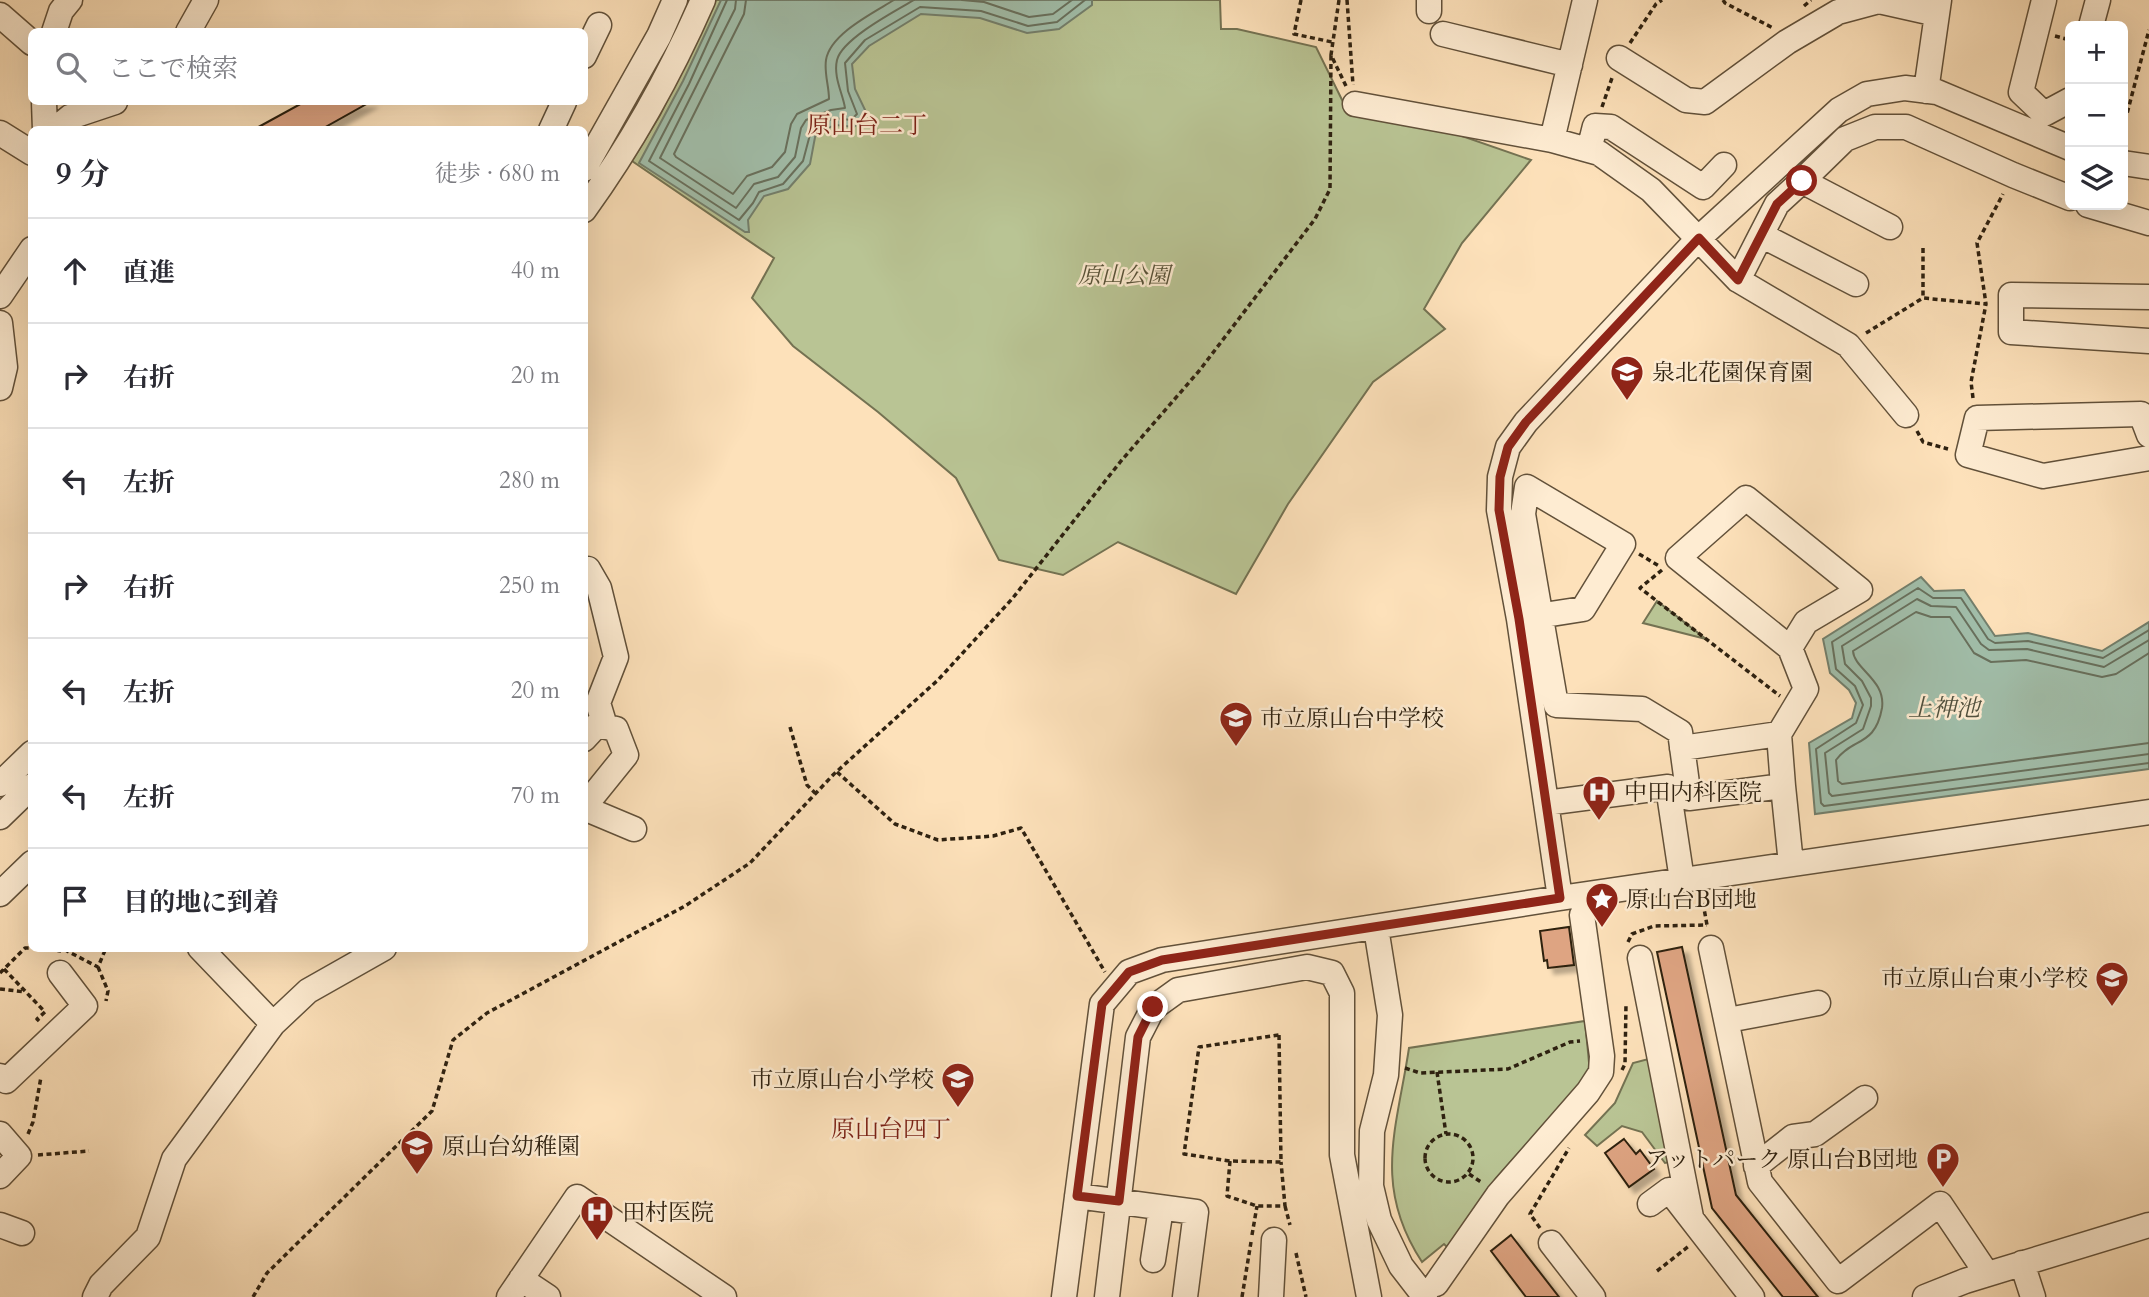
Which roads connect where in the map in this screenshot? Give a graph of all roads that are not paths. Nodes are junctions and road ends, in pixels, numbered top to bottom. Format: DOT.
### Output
graph roads {
  1 [pos="70,0"];
  2 [pos="206,0"];
  3 [pos="675,0"];
  4 [pos="703,0"];
  5 [pos="1586,0"];
  6 [pos="2044,0"];
  7 [pos="2098,0"];
  8 [pos="1938,7"];
  9 [pos="0,15"];
  10 [pos="2092,21"];
  11 [pos="599,25"];
  12 [pos="55,28"];
  13 [pos="190,28"];
  14 [pos="1443,34"];
  15 [pos="28,40"];
  16 [pos="588,48"];
  17 [pos="1619,58"];
  18 [pos="1570,65"];
  19 [pos="1926,91"];
  20 [pos="2065,103"];
  21 [pos="1354,104"];
  22 [pos="44,105"];
  23 [pos="106,105"];
  24 [pos="563,105"];
  25 [pos="45,126"];
  26 [pos="59,126"];
  27 [pos="553,126"];
  28 [pos="0,133"];
  29 [pos="1592,138"];
  30 [pos="1552,140"];
  31 [pos="2067,147"];
  32 [pos="28,150"];
  33 [pos="588,161"];
  34 [pos="2128,164"];
  35 [pos="1724,165"];
  36 [pos="2149,167"];
  37 [pos="1802,181"];
  38 [pos="2065,196"];
  39 [pos="588,204"];
  40 [pos="2105,210"];
  41 [pos="2149,223"];
  42 [pos="1890,227"];
  43 [pos="1761,235"];
  44 [pos="1708,247"];
  45 [pos="28,254"];
  46 [pos="1738,280"];
  47 [pos="1856,284"];
  48 [pos="0,296"];
  49 [pos="2149,297"];
  50 [pos="0,323"];
  51 [pos="2149,341"];
  52 [pos="0,388"];
  53 [pos="1906,415"];
  54 [pos="2149,435"];
  55 [pos="2149,458"];
  56 [pos="588,569"];
  57 [pos="1529,617"];
  58 [pos="1790,648"];
  59 [pos="595,733"];
  60 [pos="1779,734"];
  61 [pos="1682,748"];
  62 [pos="28,757"];
  63 [pos="0,784"];
  64 [pos="1783,786"];
  65 [pos="28,790"];
  66 [pos="588,802"];
  67 [pos="1546,803"];
  68 [pos="588,809"];
  69 [pos="2149,812"];
  70 [pos="0,817"];
  71 [pos="634,829"];
  72 [pos="1791,864"];
  73 [pos="28,867"];
  74 [pos="1682,880"];
  75 [pos="0,894"];
  76 [pos="1560,898"];
  77 [pos="1582,915"];
  78 [pos="1376,928"];
  79 [pos="1711,947"];
  80 [pos="204,952"];
  81 [pos="377,952"];
  82 [pos="65,957"];
  83 [pos="1640,958"];
  84 [pos="1818,1003"];
  85 [pos="1728,1020"];
  86 [pos="272,1024"];
  87 [pos="0,1076"];
  88 [pos="1865,1098"];
  89 [pos="0,1134"];
  90 [pos="1756,1166"];
  91 [pos="0,1176"];
  92 [pos="1077,1196"];
  93 [pos="1119,1201"];
  94 [pos="1650,1205"];
  95 [pos="1161,1208"];
  96 [pos="1691,1217"];
  97 [pos="2149,1225"];
  98 [pos="1274,1240"];
  99 [pos="1551,1243"];
  100 [pos="1153,1260"];
  101 [pos="2022,1263"];
  102 [pos="1401,1266"];
  103 [pos="1987,1274"];
  104 [pos="515,1288"];
  105 [pos="1844,1289"];
  106 [pos="1431,1291"];
  107 [pos="1954,1292"];
  108 [pos="721,1296"];
  109 [pos="95,1297"];
  110 [pos="548,1297"];
  111 [pos="1064,1297"];
  112 [pos="1107,1297"];
  113 [pos="1185,1297"];
  114 [pos="1271,1297"];
  115 [pos="1370,1297"];
  116 [pos="1593,1297"];
  117 [pos="1752,1297"];
  118 [pos="1925,1297"];
  119 [pos="2033,1297"];
  1 -- 12 [label="street"];
  2 -- 13 [label="street"];
  3 -- 33 [label="street"];
  4 -- 39 [label="street"];
  5 -- 18 [label="street"];
  6 -- 20 [label="street"];
  7 -- 10 [label="street"];
  8 -- 17 [label="street"];
  8 -- 19 [label="street"];
  9 -- 15 [label="street"];
  11 -- 16 [label="street"];
  14 -- 18 [label="street"];
  18 -- 30 [label="street"];
  19 -- 31 [label="street"];
  19 -- 44 [label="street"];
  21 -- 30 [label="street"];
  22 -- 25 [label="street"];
  23 -- 26 [label="street"];
  24 -- 27 [label="street"];
  28 -- 32 [label="street"];
  29 -- 30 [label="street"];
  29 -- 35 [label="street"];
  29 -- 44 [label="street"];
  34 -- 36 [label="street"];
  37 -- 38 [label="street"];
  37 -- 42 [label="street"];
  37 -- 43 [label="street"];
  40 -- 41 [label="street"];
  43 -- 46 [label="street"];
  43 -- 47 [label="street"];
  44 -- 46 [label="street"];
  44 -- 57 [label="street"];
  45 -- 48 [label="street"];
  46 -- 53 [label="street"];
  49 -- 51 [label="street"];
  50 -- 52 [label="street"];
  54 -- 55 [label="street"];
  56 -- 59 [label="street"];
  57 -- 57 [label="street"];
  57 -- 61 [label="street"];
  57 -- 67 [label="street"];
  58 -- 58 [label="street"];
  58 -- 60 [label="street"];
  59 -- 66 [label="street"];
  60 -- 61 [label="street"];
  60 -- 64 [label="street"];
  61 -- 64 [label="street"];
  62 -- 63 [label="street"];
  64 -- 72 [label="street"];
  65 -- 70 [label="street"];
  67 -- 74 [label="street"];
  67 -- 76 [label="street"];
  68 -- 71 [label="street"];
  69 -- 72 [label="street"];
  72 -- 74 [label="street"];
  73 -- 75 [label="street"];
  74 -- 76 [label="street"];
  76 -- 78 [label="street"];
  77 -- 106 [label="street"];
  78 -- 92 [label="street"];
  78 -- 102 [label="street"];
  79 -- 85 [label="street"];
  80 -- 86 [label="street"];
  81 -- 86 [label="street"];
  82 -- 87 [label="street"];
  83 -- 96 [label="street"];
  84 -- 85 [label="street"];
  85 -- 90 [label="street"];
  86 -- 109 [label="street"];
  88 -- 90 [label="street"];
  89 -- 91 [label="street"];
  90 -- 105 [label="street"];
  92 -- 93 [label="street"];
  92 -- 111 [label="street"];
  93 -- 95 [label="street"];
  93 -- 112 [label="street"];
  93 -- 115 [label="street"];
  94 -- 96 [label="street"];
  95 -- 100 [label="street"];
  95 -- 113 [label="street"];
  96 -- 117 [label="street"];
  97 -- 101 [label="street"];
  98 -- 114 [label="street"];
  99 -- 116 [label="street"];
  101 -- 103 [label="street"];
  101 -- 119 [label="street"];
  102 -- 106 [label="street"];
  102 -- 115 [label="street"];
  103 -- 105 [label="street"];
  103 -- 107 [label="street"];
  104 -- 108 [label="street"];
  104 -- 110 [label="street"];
  107 -- 118 [label="street"];
}
